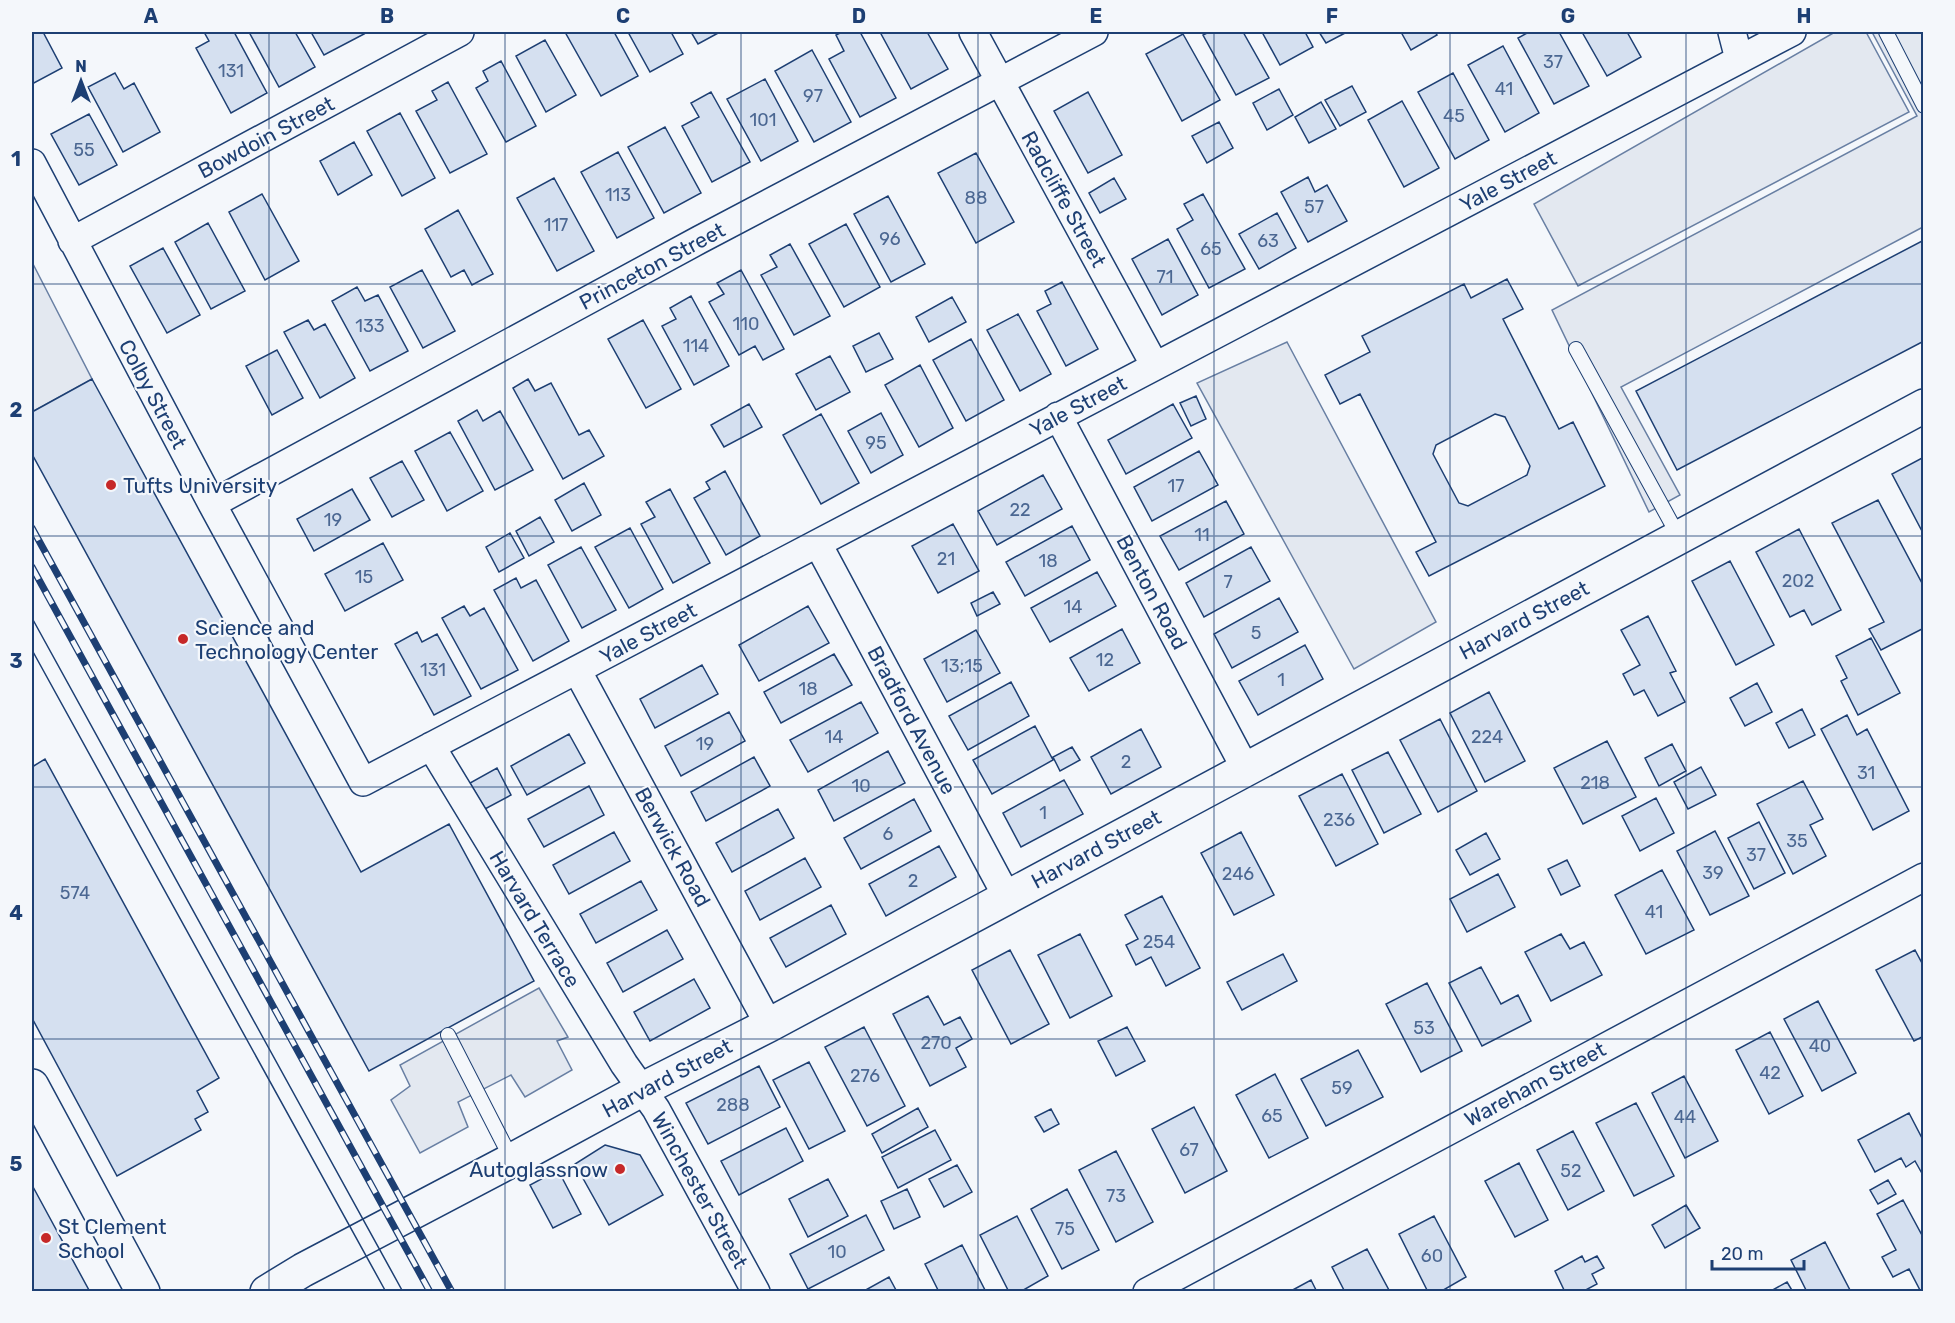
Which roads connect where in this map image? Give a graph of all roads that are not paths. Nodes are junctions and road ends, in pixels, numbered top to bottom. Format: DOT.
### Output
graph roads {
  1 [pos="460,32"];
  2 [pos="973,32"];
  3 [pos="1094,32"];
  4 [pos="1732,32"];
  5 [pos="1792,32"];
  6 [pos="1886,32"];
  7 [pos="1739,59"];
  8 [pos="1000,82"];
  9 [pos="1923,106"];
  10 [pos="32,163"];
  11 [pos="72,241"];
  12 [pos="1576,349"];
  13 [pos="1155,366"];
  14 [pos="1923,406"];
  15 [pos="1059,416"];
  16 [pos="212,504"];
  17 [pos="1679,537"];
  18 [pos="818,544"];
  19 [pos="576,670"];
  20 [pos="430,746"];
  21 [pos="1245,768"];
  22 [pos="363,782"];
  23 [pos="1923,878"];
  24 [pos="1007,897"];
  25 [pos="769,1025"];
  26 [pos="448,1035"];
  27 [pos="32,1086"];
  28 [pos="643,1089"];
  29 [pos="512,1161"];
  30 [pos="143,1292"];
  31 [pos="267,1292"];
  32 [pos="756,1292"];
  33 [pos="1147,1292"];
  1 -- 11 [label="street, Bowdoin Street"];
  2 -- 8 [label="street, Radcliffe Street"];
  3 -- 8 [label="street, Princeton Street"];
  4 -- 7 [label="street"];
  5 -- 7 [label="street, Yale Street"];
  6 -- 9 [label="lane"];
  7 -- 13 [label="street, Yale Street"];
  8 -- 13 [label="street, Radcliffe Street"];
  8 -- 16 [label="street, Princeton Street"];
  10 -- 11 [label="street, Colby Street"];
  11 -- 16 [label="street, Colby Street"];
  12 -- 17 [label="lane"];
  13 -- 15 [label="street, Yale Street"];
  14 -- 17 [label="main road, Harvard Street"];
  15 -- 18 [label="street, Yale Street"];
  15 -- 21 [label="street, Benton Road"];
  16 -- 22 [label="street, Colby Street"];
  17 -- 21 [label="main road, Harvard Street"];
  18 -- 19 [label="street, Yale Street"];
  18 -- 24 [label="street, Bradford Avenue"];
  19 -- 20 [label="street, Yale Street"];
  19 -- 25 [label="street, Berwick Road"];
  20 -- 22 [label="street, Yale Street"];
  20 -- 28 [label="street, Harvard Terrace"];
  21 -- 24 [label="main road, Harvard Street"];
  23 -- 33 [label="street, Wareham Street"];
  24 -- 25 [label="main road, Harvard Street"];
  25 -- 28 [label="main road, Harvard Street"];
  26 -- 29 [label="lane"];
  27 -- 30 [label="main road"];
  28 -- 29 [label="main road, Harvard Street"];
  28 -- 32 [label="street, Winchester Street"];
  29 -- 31 [label="main road, Harvard Street"];
}
